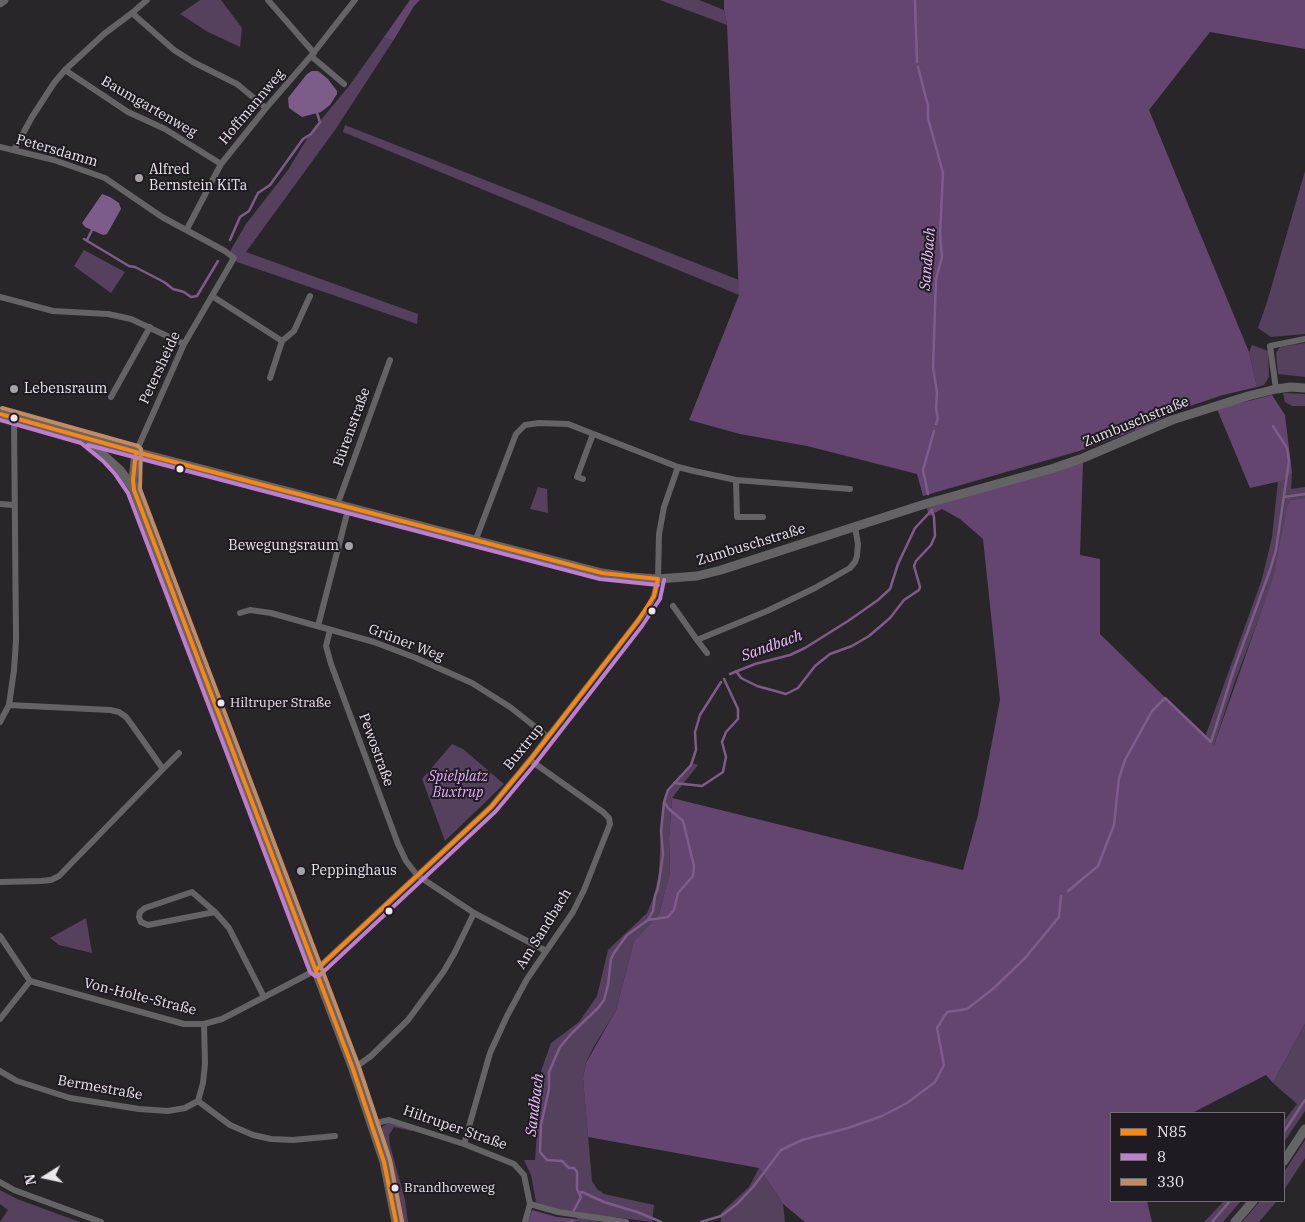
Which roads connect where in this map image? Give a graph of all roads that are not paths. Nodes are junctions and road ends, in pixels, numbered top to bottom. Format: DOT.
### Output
graph roads {
  1 [pos="4,0"];
  2 [pos="147,0"];
  3 [pos="268,0"];
  4 [pos="355,0"];
  5 [pos="0,3"];
  6 [pos="132,13"];
  7 [pos="313,54"];
  8 [pos="65,70"];
  9 [pos="344,84"];
  10 [pos="266,108"];
  11 [pos="0,147"];
  12 [pos="14,150"];
  13 [pos="221,164"];
  14 [pos="187,229"];
  15 [pos="234,258"];
  16 [pos="212,296"];
  17 [pos="310,296"];
  18 [pos="0,297"];
  19 [pos="150,327"];
  20 [pos="1305,339"];
  21 [pos="282,341"];
  22 [pos="184,344"];
  23 [pos="390,360"];
  24 [pos="270,378"];
  25 [pos="1305,388"];
  26 [pos="1276,389"];
  27 [pos="111,397"];
  28 [pos="0,414"];
  29 [pos="14,418"];
  30 [pos="593,434"];
  31 [pos="84,438"];
  32 [pos="136,452"];
  33 [pos="678,467"];
  34 [pos="583,479"];
  35 [pos="736,480"];
  36 [pos="850,489"];
  37 [pos="134,490"];
  38 [pos="338,503"];
  39 [pos="0,504"];
  40 [pos="14,505"];
  41 [pos="349,506"];
  42 [pos="763,517"];
  43 [pos="855,526"];
  44 [pos="476,539"];
  45 [pos="658,579"];
  46 [pos="673,606"];
  47 [pos="240,613"];
  48 [pos="318,626"];
  49 [pos="330,630"];
  50 [pos="697,640"];
  51 [pos="707,654"];
  52 [pos="9,705"];
  53 [pos="0,722"];
  54 [pos="548,737"];
  55 [pos="179,753"];
  56 [pos="530,760"];
  57 [pos="163,769"];
  58 [pos="417,875"];
  59 [pos="0,882"];
  60 [pos="215,912"];
  61 [pos="474,913"];
  62 [pos="0,936"];
  63 [pos="546,951"];
  64 [pos="316,970"];
  65 [pos="30,981"];
  66 [pos="264,997"];
  67 [pos="0,1019"];
  68 [pos="204,1024"];
  69 [pos="353,1069"];
  70 [pos="0,1071"];
  71 [pos="198,1101"];
  72 [pos="372,1124"];
  73 [pos="1305,1129"];
  74 [pos="335,1136"];
  75 [pos="464,1144"];
  76 [pos="1285,1159"];
  77 [pos="0,1182"];
  78 [pos="1251,1202"];
  79 [pos="530,1204"];
  80 [pos="100,1222"];
  81 [pos="396,1222"];
  82 [pos="525,1222"];
  83 [pos="626,1222"];
  84 [pos="1235,1222"];
  1 -- 5 [label="street"];
  2 -- 6 [label="street"];
  3 -- 7 [label="street"];
  4 -- 7 [label="street, Hoffmannweg"];
  6 -- 8 [label="street"];
  6 -- 10 [label="street"];
  7 -- 9 [label="street"];
  7 -- 10 [label="street, Hoffmannweg"];
  8 -- 12 [label="street"];
  8 -- 13 [label="street, Baumgartenweg"];
  10 -- 13 [label="street, Hoffmannweg"];
  11 -- 12 [label="street, Petersdamm"];
  12 -- 14 [label="street, Petersdamm"];
  13 -- 14 [label="street, Hoffmannweg"];
  14 -- 15 [label="street, Petersdamm"];
  15 -- 16 [label="street, Petersheide"];
  16 -- 21 [label="street"];
  16 -- 22 [label="street, Petersheide"];
  17 -- 21 [label="street"];
  18 -- 19 [label="street"];
  19 -- 22 [label="street"];
  19 -- 27 [label="street"];
  20 -- 26 [label="street"];
  21 -- 24 [label="street"];
  22 -- 32 [label="street, Petersheide"];
  23 -- 38 [label="street, Bürenstraße"];
  25 -- 26 [label="street, Zumbuschstraße"];
  26 -- 43 [label="street, Zumbuschstraße"];
  28 -- 29 [label="street"];
  29 -- 31 [label="street"];
  29 -- 40 [label="street"];
  30 -- 33 [label="street"];
  30 -- 34 [label="street"];
  30 -- 44 [label="street"];
  31 -- 32 [label="street"];
  31 -- 37 [label="street"];
  32 -- 37 [label="street"];
  32 -- 38 [label="street, Zumbuschstraße"];
  33 -- 35 [label="street"];
  33 -- 45 [label="street, Buxtrup"];
  35 -- 36 [label="street"];
  35 -- 42 [label="street"];
  37 -- 64 [label="street"];
  38 -- 41 [label="street, Zumbuschstraße"];
  39 -- 40 [label="street"];
  40 -- 52 [label="street"];
  41 -- 44 [label="street, Zumbuschstraße"];
  41 -- 48 [label="street"];
  43 -- 45 [label="street, Zumbuschstraße"];
  43 -- 50 [label="street"];
  44 -- 45 [label="street, Zumbuschstraße"];
  45 -- 54 [label="street, Buxtrup"];
  46 -- 50 [label="street"];
  47 -- 48 [label="street, Grüner Weg"];
  48 -- 49 [label="street, Grüner Weg"];
  49 -- 54 [label="street, Grüner Weg"];
  49 -- 58 [label="street, Pewostraße"];
  50 -- 51 [label="street"];
  52 -- 53 [label="street"];
  52 -- 57 [label="street"];
  54 -- 56 [label="street, Buxtrup"];
  55 -- 57 [label="street"];
  56 -- 58 [label="street, Buxtrup"];
  56 -- 63 [label="street, Am Sandbach"];
  57 -- 59 [label="street"];
  58 -- 61 [label="street"];
  58 -- 64 [label="street, Buxtrup"];
  60 -- 60 [label="street"];
  60 -- 66 [label="street"];
  61 -- 63 [label="street"];
  61 -- 69 [label="street"];
  62 -- 65 [label="street"];
  63 -- 75 [label="street, Am Sandbach"];
  64 -- 66 [label="street, Von-Holte-Straße"];
  64 -- 69 [label="street"];
  65 -- 67 [label="street"];
  65 -- 68 [label="street, Von-Holte-Straße"];
  66 -- 68 [label="street, Von-Holte-Straße"];
  68 -- 71 [label="street"];
  69 -- 72 [label="street"];
  70 -- 71 [label="street, Bermestraße"];
  71 -- 74 [label="street"];
  72 -- 75 [label="street, Hiltruper Straße"];
  72 -- 81 [label="street"];
  73 -- 76 [label="street"];
  75 -- 79 [label="street, Hiltruper Straße"];
  77 -- 80 [label="street"];
  78 -- 84 [label="street"];
  79 -- 82 [label="street, Hiltruper Straße"];
  79 -- 83 [label="street"];
}
